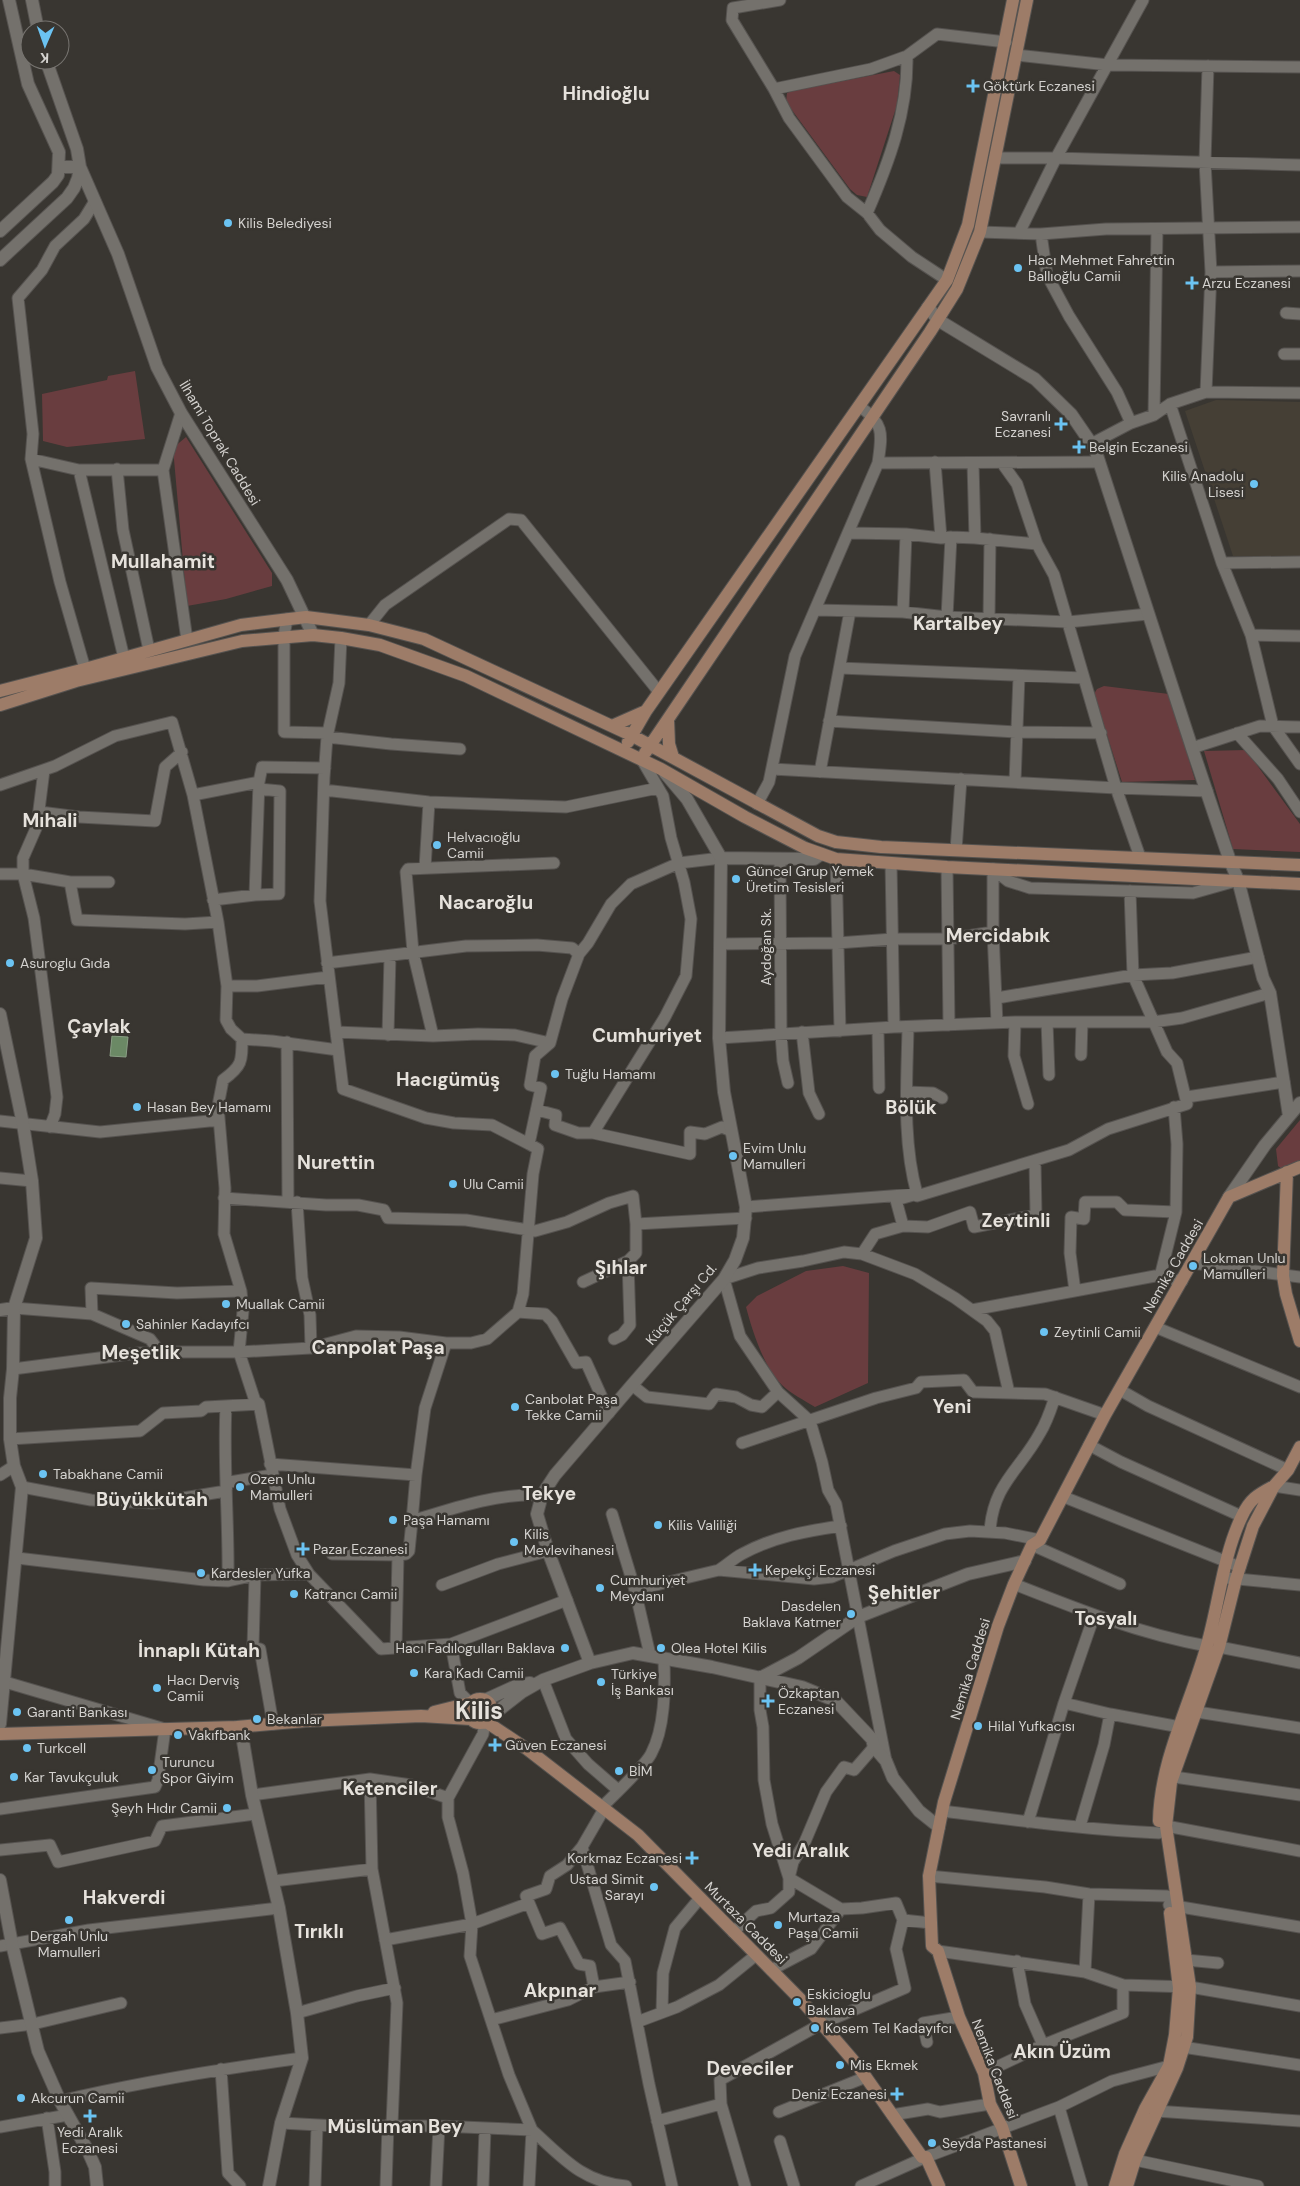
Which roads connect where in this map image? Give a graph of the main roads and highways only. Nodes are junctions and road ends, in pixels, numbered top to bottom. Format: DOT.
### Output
graph roads {
  1 [pos="1013,0"];
  2 [pos="1026,0"];
  3 [pos="0,691"];
  4 [pos="0,705"];
  5 [pos="646,711"];
  6 [pos="668,719"];
  7 [pos="612,726"];
  8 [pos="631,735"];
  9 [pos="649,745"];
  10 [pos="623,750"];
  11 [pos="673,757"];
  12 [pos="642,760"];
  13 [pos="1300,865"];
  14 [pos="1300,884"];
  15 [pos="1300,1167"];
  16 [pos="1287,1172"];
  17 [pos="1300,1341"];
  18 [pos="1300,1447"];
  19 [pos="1274,1486"];
  20 [pos="1213,1647"];
  21 [pos="470,1703"];
  22 [pos="422,1716"];
  23 [pos="471,1719"];
  24 [pos="488,1719"];
  25 [pos="0,1734"];
  26 [pos="1163,1830"];
  27 [pos="1171,1902"];
  28 [pos="1185,1988"];
  29 [pos="1178,2047"];
  30 [pos="939,2186"];
  31 [pos="1021,2186"];
  32 [pos="1116,2186"];
  33 [pos="1127,2186"];
  1 -- 5 [label="main road"];
  2 -- 6 [label="main road"];
  3 -- 7 [label="main road"];
  4 -- 10 [label="main road"];
  5 -- 7 [label="main road"];
  5 -- 8 [label="main road"];
  6 -- 9 [label="main road"];
  6 -- 11 [label="main road"];
  7 -- 8 [label="main road"];
  8 -- 9 [label="main road"];
  8 -- 10 [label="main road"];
  9 -- 11 [label="main road"];
  9 -- 12 [label="main road"];
  10 -- 12 [label="main road"];
  11 -- 13 [label="main road"];
  12 -- 14 [label="main road"];
  15 -- 16 [label="main road"];
  16 -- 17 [label="main road"];
  16 -- 31 [label="main road, Nemika Caddesi"];
  18 -- 19 [label="main road"];
  19 -- 20 [label="main road"];
  19 -- 20 [label="main road"];
  20 -- 26 [label="main road"];
  20 -- 26 [label="main road"];
  21 -- 22 [label="main road"];
  21 -- 23 [label="main road"];
  21 -- 24 [label="main road"];
  22 -- 23 [label="main road"];
  22 -- 25 [label="main road"];
  23 -- 24 [label="main road"];
  24 -- 30 [label="main road, Murtaza Caddesi"];
  26 -- 27 [label="main road"];
  27 -- 28 [label="main road"];
  27 -- 28 [label="main road"];
  28 -- 29 [label="main road"];
  29 -- 32 [label="main road"];
  29 -- 33 [label="main road"];
}
